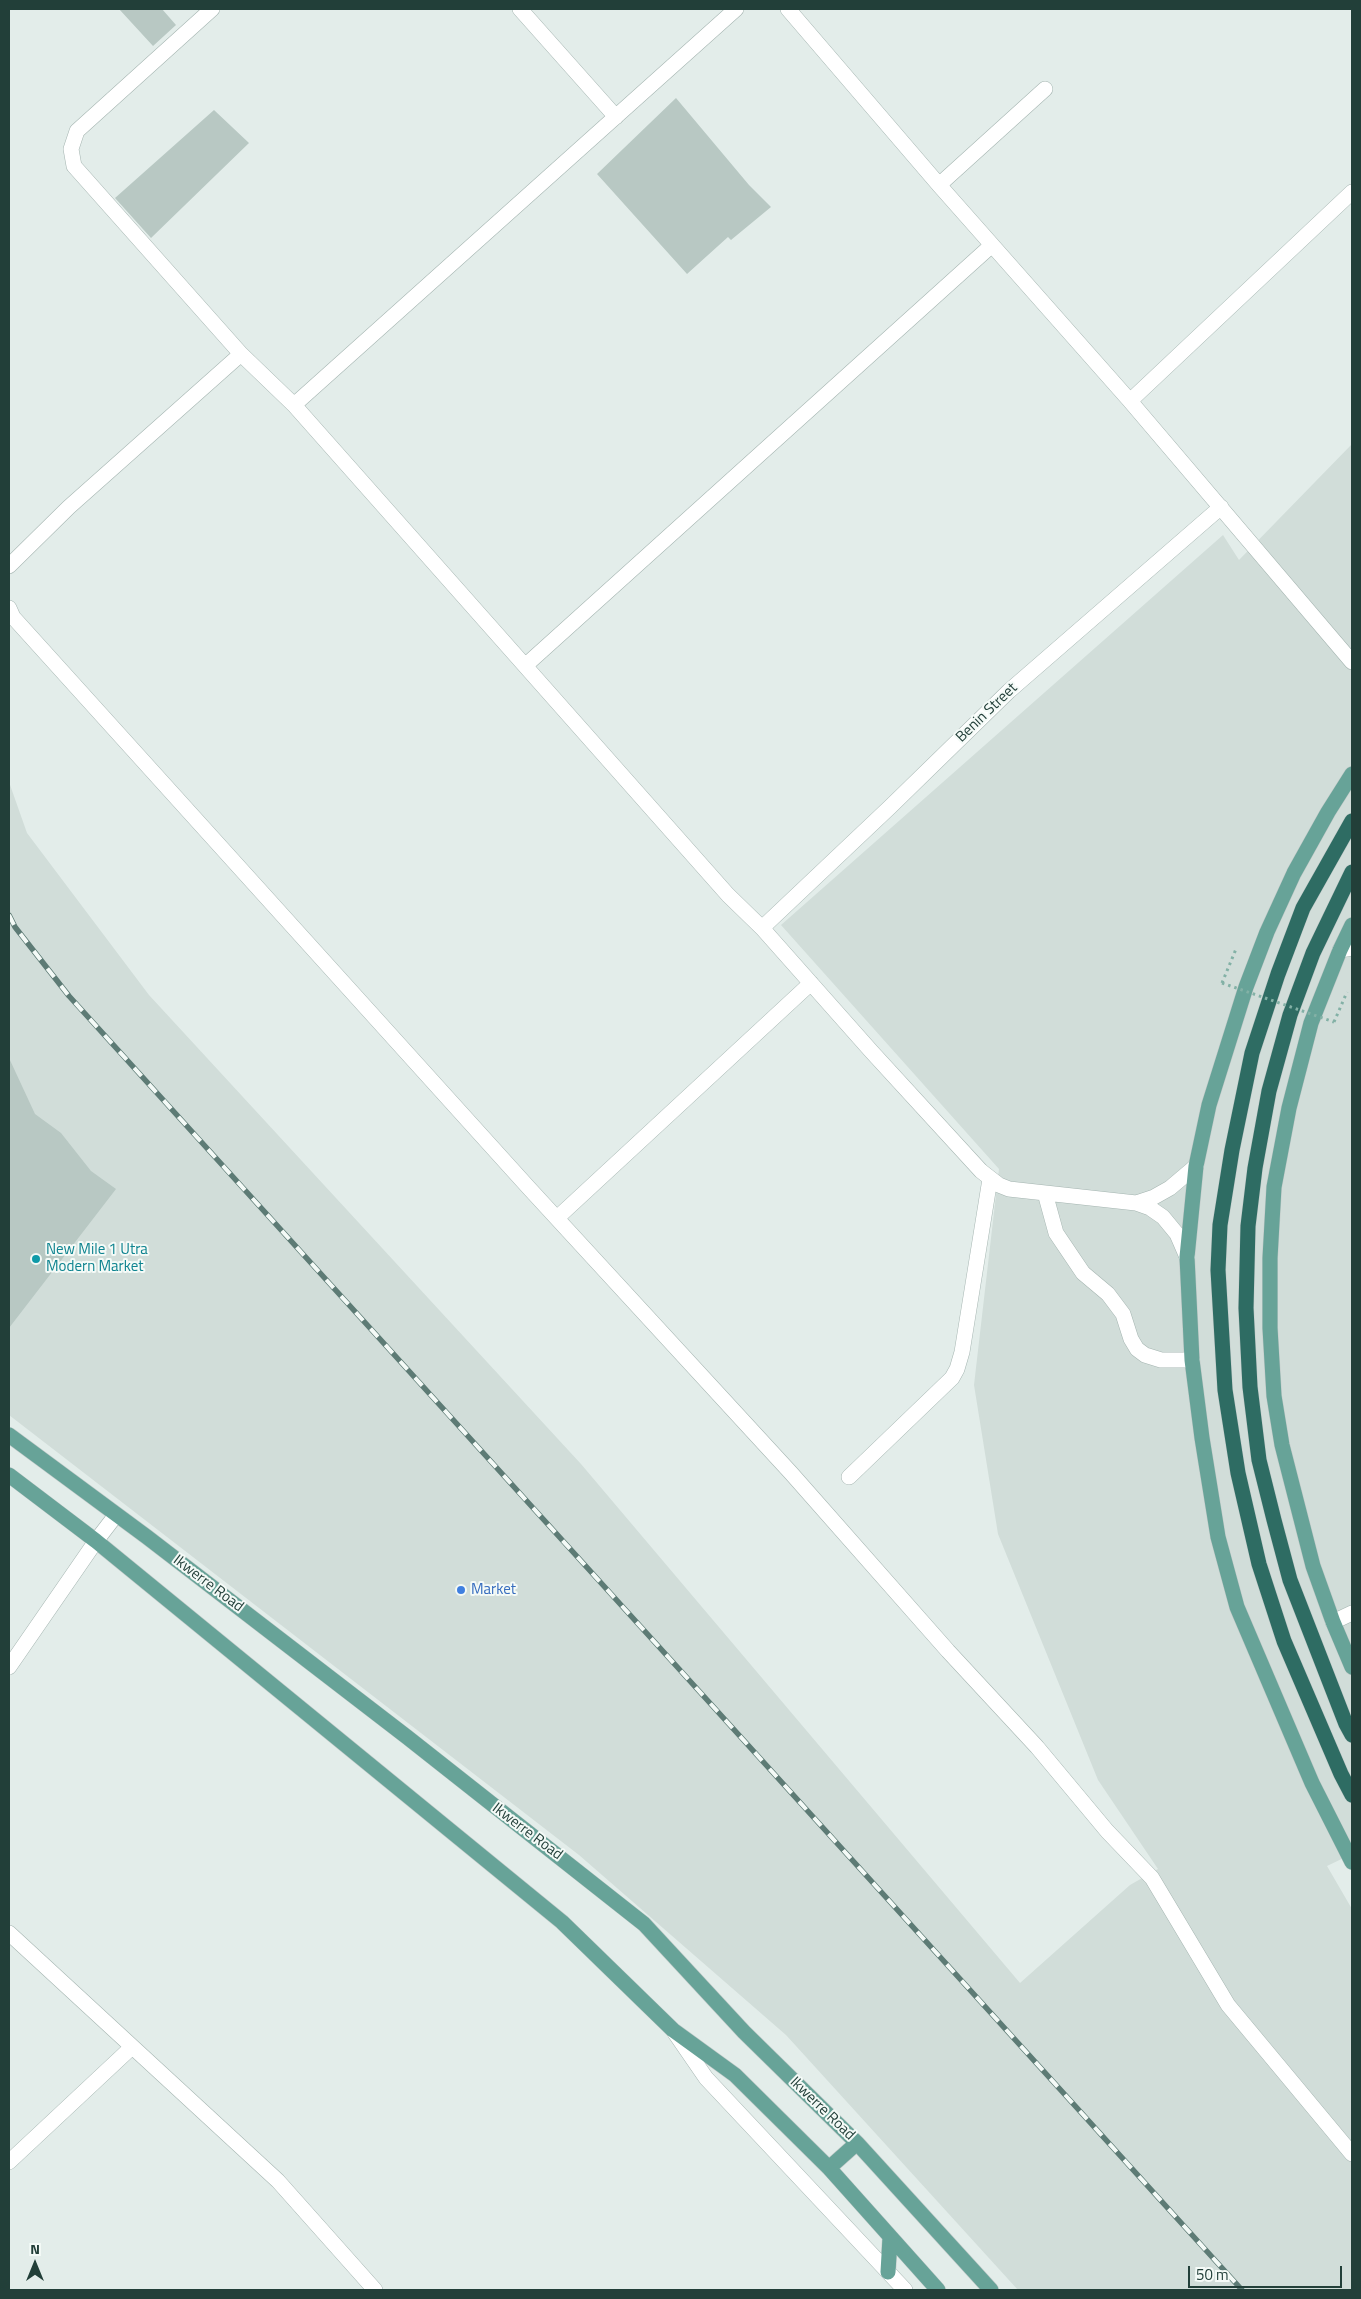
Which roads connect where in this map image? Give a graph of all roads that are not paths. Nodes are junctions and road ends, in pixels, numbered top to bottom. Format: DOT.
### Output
graph roads {
  1 [pos="212,9"];
  2 [pos="520,9"];
  3 [pos="736,9"];
  4 [pos="788,9"];
  5 [pos="1045,89"];
  6 [pos="616,117"];
  7 [pos="940,186"];
  8 [pos="1352,192"];
  9 [pos="992,245"];
  10 [pos="241,354"];
  11 [pos="1130,401"];
  12 [pos="294,405"];
  13 [pos="1221,507"];
  14 [pos="9,566"];
  15 [pos="9,608"];
  16 [pos="1352,661"];
  17 [pos="526,665"];
  18 [pos="1352,774"];
  19 [pos="1352,821"];
  20 [pos="1352,872"];
  21 [pos="1352,925"];
  22 [pos="762,928"];
  23 [pos="1346,949"];
  24 [pos="811,983"];
  25 [pos="1196,1166"];
  26 [pos="990,1179"];
  27 [pos="1044,1193"];
  28 [pos="1136,1203"];
  29 [pos="557,1218"];
  30 [pos="1187,1257"];
  31 [pos="1192,1360"];
  32 [pos="9,1435"];
  33 [pos="9,1474"];
  34 [pos="850,1477"];
  35 [pos="116,1515"];
  36 [pos="96,1541"];
  37 [pos="1352,1613"];
  38 [pos="1333,1622"];
  39 [pos="9,1667"];
  40 [pos="1352,1667"];
  41 [pos="1352,1735"];
  42 [pos="1352,1795"];
  43 [pos="1352,1862"];
  44 [pos="9,1933"];
  45 [pos="673,2030"];
  46 [pos="132,2047"];
  47 [pos="857,2143"];
  48 [pos="1352,2154"];
  49 [pos="9,2162"];
  50 [pos="829,2168"];
  51 [pos="890,2238"];
  52 [pos="888,2272"];
  53 [pos="375,2290"];
  54 [pos="905,2290"];
  55 [pos="938,2290"];
  56 [pos="991,2290"];
  1 -- 10 [label="street"];
  2 -- 6 [label="street"];
  3 -- 6 [label="street"];
  4 -- 7 [label="street"];
  5 -- 7 [label="street"];
  6 -- 12 [label="street"];
  7 -- 9 [label="street"];
  8 -- 11 [label="street"];
  9 -- 11 [label="street"];
  9 -- 17 [label="street"];
  10 -- 12 [label="street"];
  10 -- 14 [label="street"];
  11 -- 13 [label="street"];
  12 -- 17 [label="street"];
  13 -- 16 [label="street"];
  13 -- 22 [label="street, Benin Street"];
  15 -- 29 [label="street"];
  17 -- 22 [label="street"];
  18 -- 25 [label="main road"];
  19 -- 42 [label="highway"];
  20 -- 41 [label="highway"];
  21 -- 23 [label="main road"];
  22 -- 24 [label="street"];
  23 -- 38 [label="main road"];
  24 -- 26 [label="street"];
  24 -- 29 [label="street"];
  25 -- 28 [label="street"];
  25 -- 30 [label="main road"];
  26 -- 27 [label="street"];
  26 -- 34 [label="street"];
  27 -- 28 [label="street"];
  27 -- 31 [label="street"];
  28 -- 30 [label="street"];
  29 -- 48 [label="street"];
  30 -- 31 [label="main road"];
  31 -- 43 [label="main road"];
  32 -- 35 [label="main road, Ikwerre Road"];
  33 -- 36 [label="main road"];
  35 -- 36 [label="street"];
  35 -- 47 [label="main road, Ikwerre Road"];
  36 -- 39 [label="street"];
  36 -- 45 [label="main road"];
  37 -- 38 [label="street"];
  38 -- 40 [label="main road"];
  44 -- 46 [label="street"];
  45 -- 50 [label="main road"];
  45 -- 52 [label="street"];
  46 -- 49 [label="street"];
  46 -- 53 [label="street"];
  47 -- 50 [label="main road"];
  47 -- 56 [label="main road, Ikwerre Road"];
  50 -- 51 [label="main road"];
  51 -- 52 [label="main road"];
  51 -- 55 [label="main road"];
  52 -- 54 [label="street"];
}
